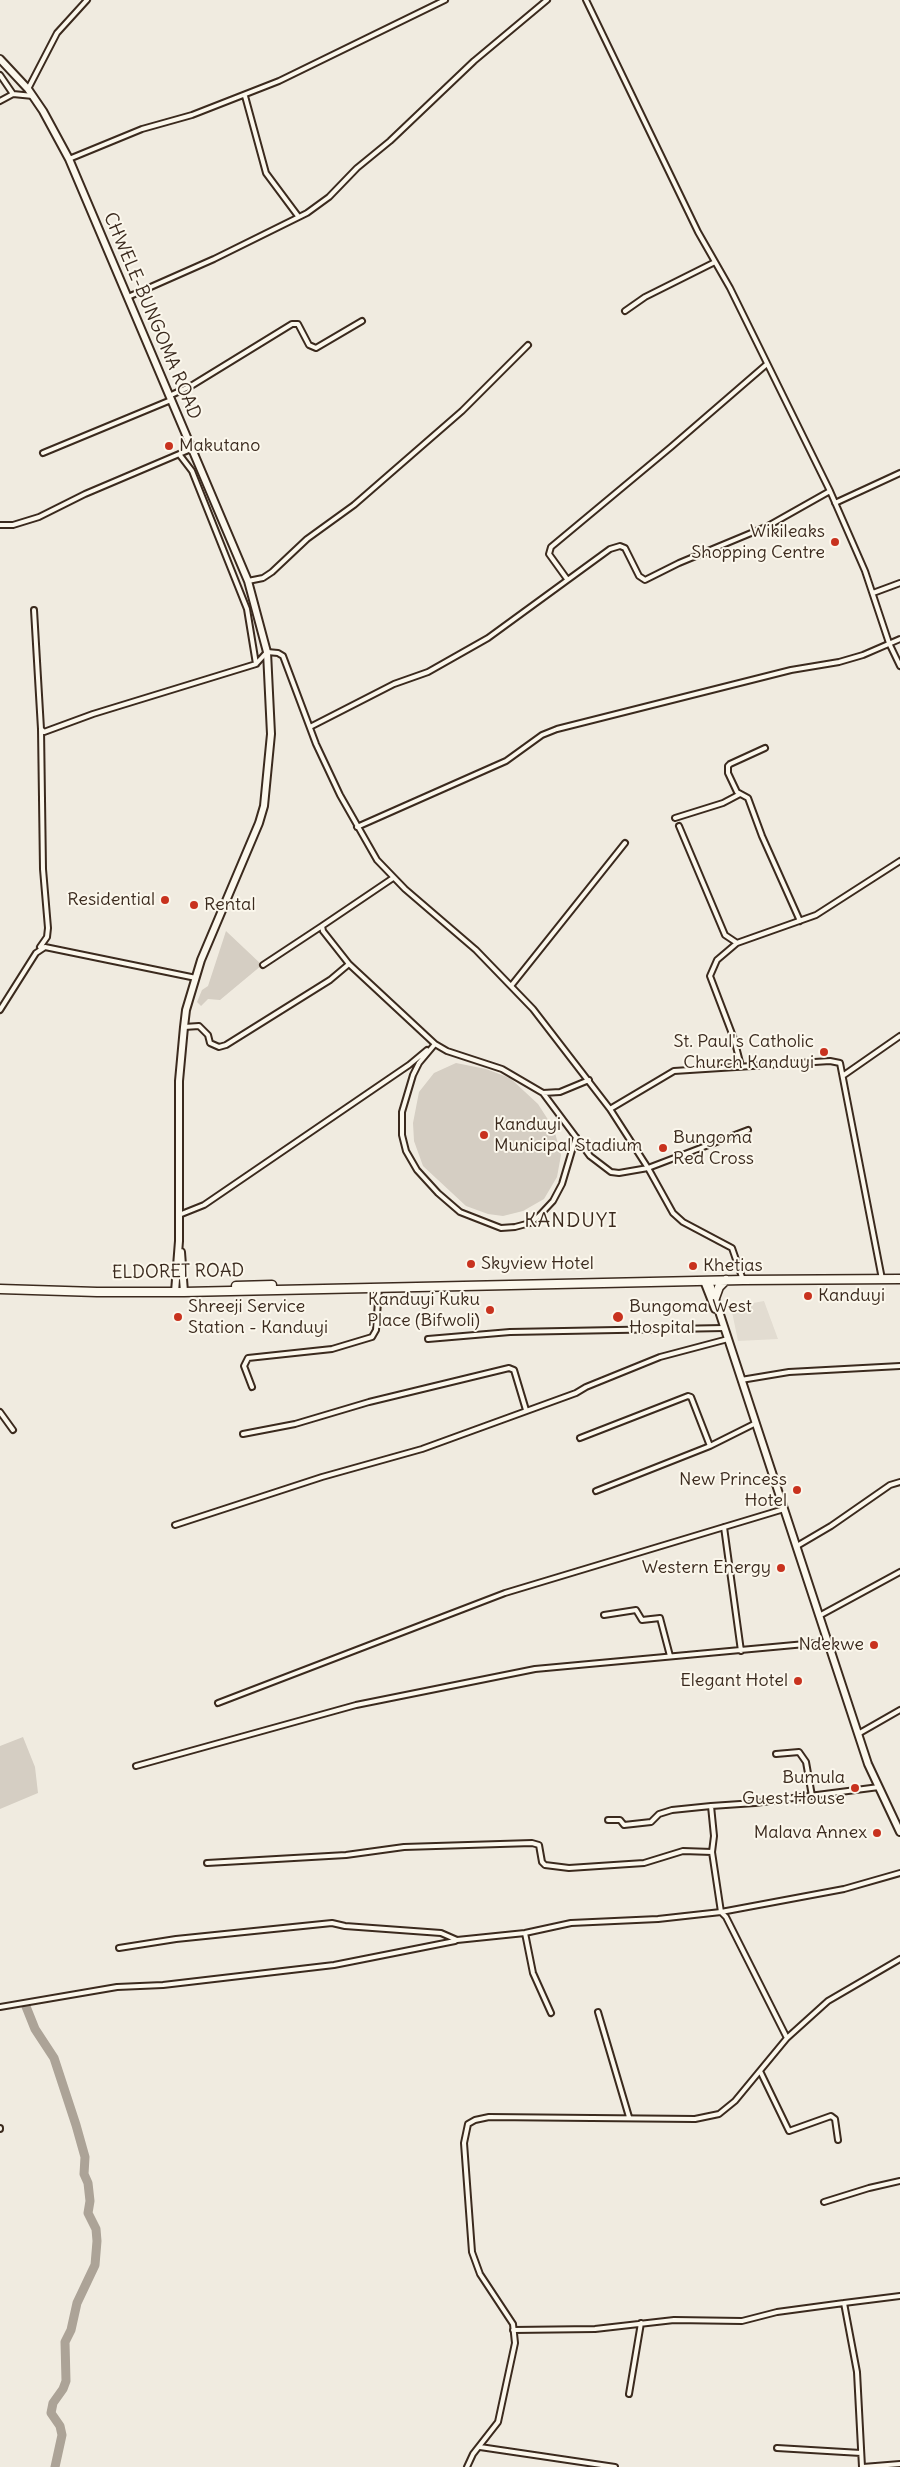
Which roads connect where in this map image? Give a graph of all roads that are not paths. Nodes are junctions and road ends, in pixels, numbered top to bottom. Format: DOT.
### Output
graph roads {
  1 [pos="87,0"];
  2 [pos="445,0"];
  3 [pos="547,0"];
  4 [pos="586,0"];
  5 [pos="0,59"];
  6 [pos="0,75"];
  7 [pos="28,89"];
  8 [pos="13,94"];
  9 [pos="32,96"];
  10 [pos="245,96"];
  11 [pos="0,101"];
  12 [pos="69,158"];
  13 [pos="298,216"];
  14 [pos="715,262"];
  15 [pos="128,297"];
  16 [pos="625,311"];
  17 [pos="362,321"];
  18 [pos="528,345"];
  19 [pos="767,364"];
  20 [pos="170,398"];
  21 [pos="191,449"];
  22 [pos="43,453"];
  23 [pos="179,454"];
  24 [pos="900,473"];
  25 [pos="830,491"];
  26 [pos="214,502"];
  27 [pos="835,503"];
  28 [pos="204,506"];
  29 [pos="0,525"];
  30 [pos="567,579"];
  31 [pos="248,581"];
  32 [pos="900,583"];
  33 [pos="873,593"];
  34 [pos="34,610"];
  35 [pos="900,639"];
  36 [pos="889,643"];
  37 [pos="267,652"];
  38 [pos="256,664"];
  39 [pos="900,666"];
  40 [pos="310,727"];
  41 [pos="41,729"];
  42 [pos="765,748"];
  43 [pos="740,794"];
  44 [pos="675,818"];
  45 [pos="679,826"];
  46 [pos="357,827"];
  47 [pos="625,842"];
  48 [pos="900,861"];
  49 [pos="393,878"];
  50 [pos="800,921"];
  51 [pos="322,926"];
  52 [pos="737,943"];
  53 [pos="39,949"];
  54 [pos="349,964"];
  55 [pos="263,965"];
  56 [pos="196,978"];
  57 [pos="511,986"];
  58 [pos="0,1010"];
  59 [pos="184,1027"];
  60 [pos="900,1036"];
  61 [pos="435,1044"];
  62 [pos="741,1066"];
  63 [pos="844,1075"];
  64 [pos="589,1080"];
  65 [pos="543,1093"];
  66 [pos="610,1109"];
  67 [pos="748,1130"];
  68 [pos="576,1137"];
  69 [pos="648,1168"];
  70 [pos="179,1214"];
  71 [pos="882,1279"];
  72 [pos="900,1279"];
  73 [pos="726,1280"];
  74 [pos="743,1280"];
  75 [pos="706,1281"];
  76 [pos="379,1287"];
  77 [pos="0,1288"];
  78 [pos="180,1289"];
  79 [pos="715,1298"];
  80 [pos="720,1319"];
  81 [pos="724,1328"];
  82 [pos="428,1339"];
  83 [pos="728,1339"];
  84 [pos="900,1366"];
  85 [pos="742,1380"];
  86 [pos="252,1387"];
  87 [pos="526,1410"];
  88 [pos="0,1412"];
  89 [pos="756,1423"];
  90 [pos="13,1430"];
  91 [pos="243,1434"];
  92 [pos="580,1438"];
  93 [pos="710,1446"];
  94 [pos="900,1482"];
  95 [pos="596,1491"];
  96 [pos="784,1509"];
  97 [pos="174,1525"];
  98 [pos="724,1528"];
  99 [pos="797,1546"];
  100 [pos="900,1572"];
  101 [pos="604,1615"];
  102 [pos="819,1616"];
  103 [pos="827,1642"];
  104 [pos="741,1651"];
  105 [pos="670,1656"];
  106 [pos="218,1702"];
  107 [pos="900,1710"];
  108 [pos="858,1734"];
  109 [pos="776,1754"];
  110 [pos="136,1766"];
  111 [pos="879,1787"];
  112 [pos="812,1796"];
  113 [pos="711,1806"];
  114 [pos="608,1820"];
  115 [pos="900,1832"];
  116 [pos="712,1852"];
  117 [pos="207,1863"];
  118 [pos="900,1873"];
  119 [pos="721,1912"];
  120 [pos="525,1933"];
  121 [pos="458,1940"];
  122 [pos="119,1948"];
  123 [pos="900,1959"];
  124 [pos="0,2007"];
  125 [pos="598,2012"];
  126 [pos="551,2013"];
  127 [pos="787,2038"];
  128 [pos="760,2071"];
  129 [pos="629,2117"];
  130 [pos="838,2140"];
  131 [pos="900,2181"];
  132 [pos="824,2202"];
  133 [pos="900,2296"];
  134 [pos="844,2303"];
  135 [pos="641,2324"];
  136 [pos="512,2330"];
  137 [pos="629,2394"];
  138 [pos="480,2447"];
  139 [pos="777,2448"];
  140 [pos="861,2454"];
  141 [pos="900,2464"];
  142 [pos="467,2467"];
  143 [pos="614,2467"];
  144 [pos="863,2467"];
  1 -- 7 [label="street"];
  2 -- 10 [label="street"];
  3 -- 13 [label="street"];
  4 -- 14 [label="street"];
  5 -- 7 [label="main road, CHWELE-BUNGOMA ROAD"];
  6 -- 8 [label="street"];
  7 -- 9 [label="main road, CHWELE-BUNGOMA ROAD"];
  8 -- 9 [label="street"];
  8 -- 11 [label="street"];
  9 -- 12 [label="main road, CHWELE-BUNGOMA ROAD"];
  10 -- 12 [label="street"];
  10 -- 13 [label="street"];
  12 -- 15 [label="main road, CHWELE-BUNGOMA ROAD"];
  13 -- 15 [label="street"];
  14 -- 16 [label="street"];
  14 -- 19 [label="street"];
  15 -- 20 [label="main road, CHWELE-BUNGOMA ROAD"];
  17 -- 20 [label="street"];
  18 -- 31 [label="street"];
  19 -- 25 [label="street"];
  19 -- 30 [label="street"];
  20 -- 21 [label="main road, CHWELE-BUNGOMA ROAD"];
  20 -- 22 [label="street"];
  21 -- 23 [label="street"];
  21 -- 26 [label="main road, CHWELE-BUNGOMA ROAD"];
  23 -- 28 [label="street"];
  23 -- 29 [label="street"];
  24 -- 27 [label="street"];
  25 -- 27 [label="street"];
  25 -- 30 [label="street"];
  26 -- 28 [label="street"];
  26 -- 31 [label="main road, CHWELE-BUNGOMA ROAD"];
  27 -- 33 [label="street"];
  28 -- 38 [label="street"];
  30 -- 40 [label="street"];
  31 -- 37 [label="main road, CHWELE-BUNGOMA ROAD"];
  32 -- 33 [label="street"];
  33 -- 36 [label="street"];
  34 -- 41 [label="street"];
  35 -- 36 [label="street"];
  36 -- 39 [label="street"];
  36 -- 46 [label="street"];
  37 -- 38 [label="street"];
  37 -- 40 [label="street"];
  37 -- 56 [label="main road, CHWELE-BUNGOMA ROAD"];
  38 -- 41 [label="street"];
  40 -- 46 [label="street"];
  41 -- 53 [label="street"];
  42 -- 43 [label="street"];
  43 -- 44 [label="street"];
  43 -- 50 [label="street"];
  45 -- 52 [label="street"];
  46 -- 49 [label="street"];
  47 -- 57 [label="street"];
  48 -- 50 [label="street"];
  49 -- 51 [label="street"];
  49 -- 57 [label="street"];
  50 -- 52 [label="street"];
  51 -- 54 [label="street"];
  51 -- 55 [label="street"];
  52 -- 62 [label="street"];
  53 -- 56 [label="street"];
  53 -- 58 [label="street"];
  54 -- 59 [label="street"];
  54 -- 61 [label="street"];
  56 -- 59 [label="main road, CHWELE-BUNGOMA ROAD"];
  57 -- 64 [label="street"];
  59 -- 70 [label="main road, CHWELE-BUNGOMA ROAD"];
  60 -- 63 [label="street"];
  61 -- 65 [label="street"];
  61 -- 68 [label="street"];
  61 -- 70 [label="street"];
  62 -- 63 [label="street"];
  62 -- 66 [label="street"];
  63 -- 71 [label="street"];
  64 -- 65 [label="street"];
  64 -- 66 [label="street"];
  65 -- 68 [label="street"];
  66 -- 69 [label="street"];
  67 -- 69 [label="street"];
  68 -- 69 [label="street"];
  69 -- 74 [label="street"];
  70 -- 78 [label="main road, CHWELE-BUNGOMA ROAD"];
  71 -- 72 [label="highway, ELDORET ROAD"];
  71 -- 74 [label="highway, ELDORET ROAD"];
  73 -- 74 [label="highway, ELDORET ROAD"];
  73 -- 75 [label="highway, ELDORET ROAD"];
  73 -- 79 [label="highway"];
  75 -- 76 [label="highway, ELDORET ROAD"];
  75 -- 79 [label="main road"];
  75 -- 80 [label="main road"];
  76 -- 78 [label="highway, ELDORET ROAD"];
  76 -- 86 [label="street"];
  77 -- 78 [label="highway, ELDORET ROAD"];
  79 -- 80 [label="main road"];
  80 -- 81 [label="main road"];
  81 -- 82 [label="street"];
  81 -- 83 [label="main road"];
  83 -- 85 [label="main road"];
  83 -- 87 [label="street"];
  84 -- 85 [label="street"];
  85 -- 89 [label="main road"];
  87 -- 91 [label="street"];
  87 -- 97 [label="street"];
  88 -- 90 [label="street"];
  89 -- 93 [label="street"];
  89 -- 96 [label="main road"];
  92 -- 93 [label="street"];
  93 -- 95 [label="street"];
  94 -- 99 [label="street"];
  96 -- 98 [label="street"];
  96 -- 99 [label="main road"];
  98 -- 104 [label="street"];
  98 -- 106 [label="street"];
  99 -- 102 [label="main road"];
  100 -- 102 [label="street"];
  101 -- 105 [label="street"];
  102 -- 103 [label="main road"];
  103 -- 104 [label="street"];
  103 -- 108 [label="main road"];
  104 -- 105 [label="street"];
  105 -- 110 [label="street"];
  107 -- 108 [label="street"];
  108 -- 111 [label="main road"];
  109 -- 112 [label="street"];
  111 -- 112 [label="street"];
  111 -- 115 [label="main road"];
  112 -- 113 [label="street"];
  113 -- 114 [label="street"];
  113 -- 116 [label="street"];
  116 -- 117 [label="street"];
  116 -- 119 [label="street"];
  118 -- 119 [label="street"];
  119 -- 120 [label="street"];
  119 -- 127 [label="street"];
  120 -- 121 [label="street"];
  120 -- 126 [label="street"];
  121 -- 122 [label="street"];
  121 -- 124 [label="street"];
  123 -- 127 [label="street"];
  125 -- 129 [label="street"];
  127 -- 128 [label="street"];
  128 -- 129 [label="street"];
  128 -- 130 [label="street"];
  129 -- 136 [label="street"];
  131 -- 132 [label="street"];
  133 -- 134 [label="street"];
  134 -- 135 [label="street"];
  134 -- 140 [label="street"];
  135 -- 136 [label="street"];
  135 -- 137 [label="street"];
  136 -- 138 [label="street"];
  138 -- 142 [label="street"];
  138 -- 143 [label="street"];
  139 -- 140 [label="street"];
  140 -- 144 [label="street"];
  141 -- 144 [label="street"];
}
